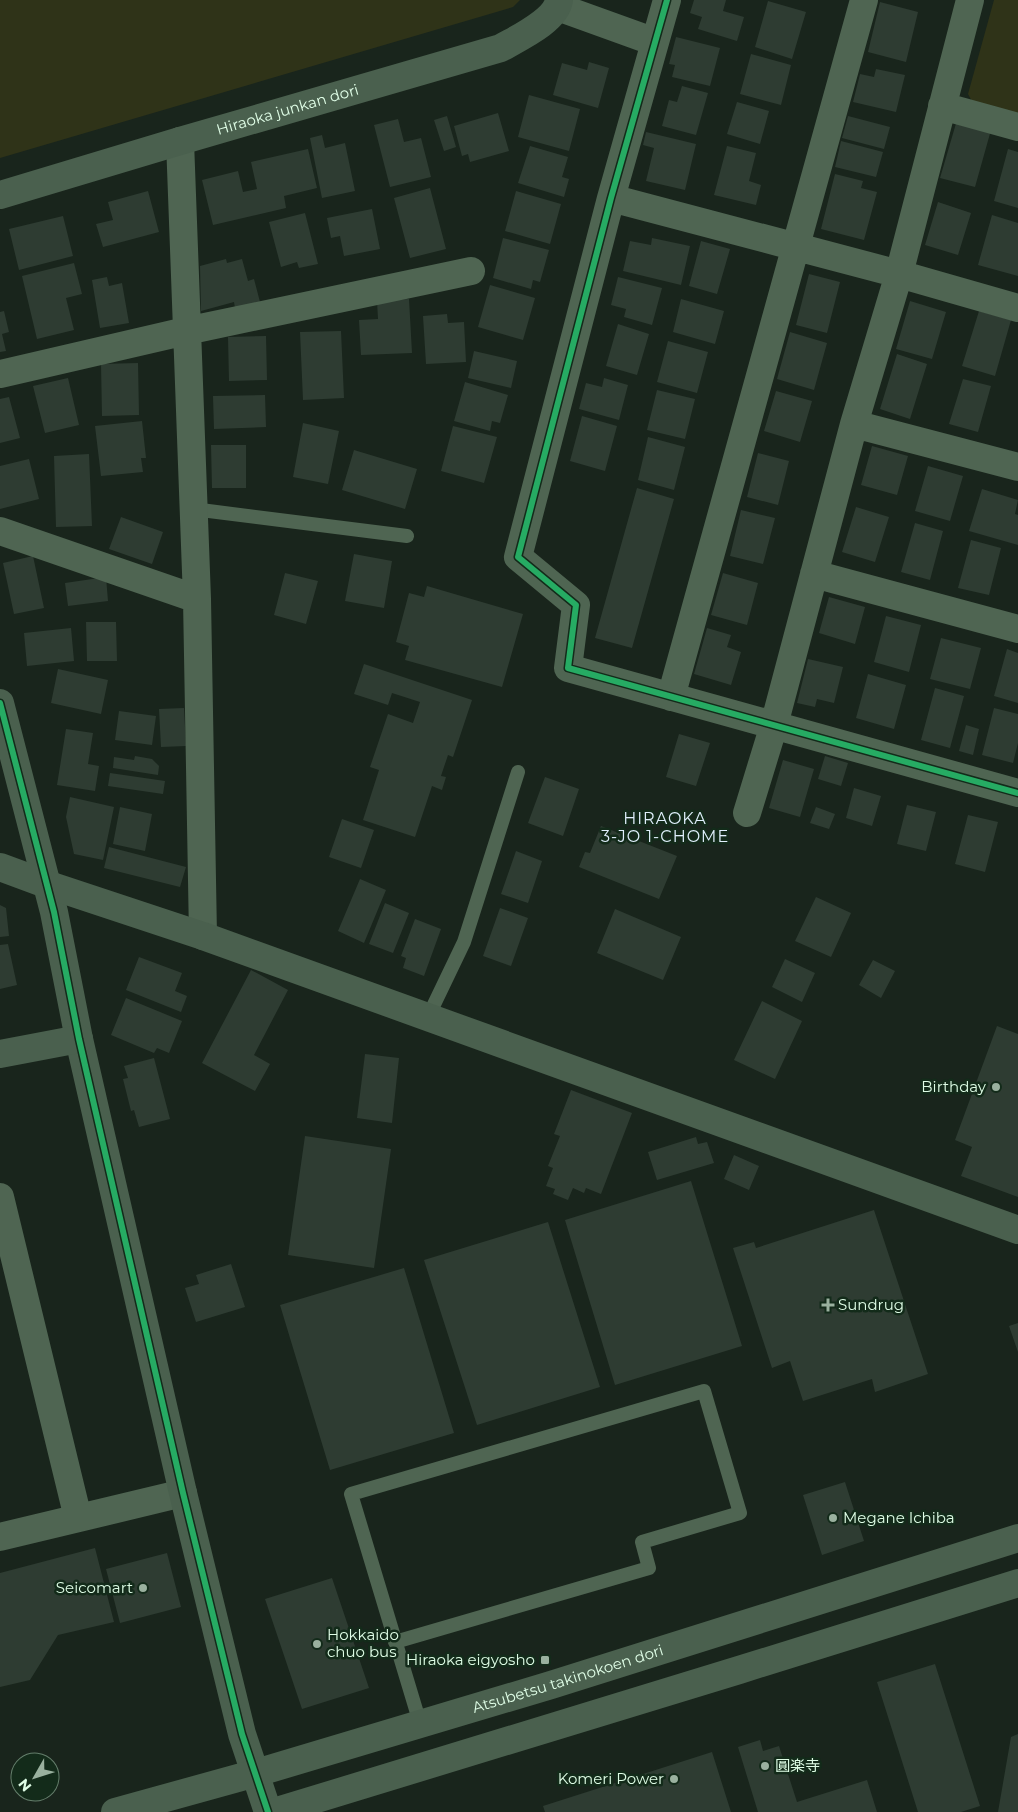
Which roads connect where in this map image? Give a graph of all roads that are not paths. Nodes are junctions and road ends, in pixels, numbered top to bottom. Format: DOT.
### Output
graph roads {
  1 [pos="668,0"];
  2 [pos="864,0"];
  3 [pos="970,0"];
  4 [pos="559,4"];
  5 [pos="655,42"];
  6 [pos="942,106"];
  7 [pos="1018,127"];
  8 [pos="180,141"];
  9 [pos="0,195"];
  10 [pos="611,198"];
  11 [pos="795,247"];
  12 [pos="471,271"];
  13 [pos="899,274"];
  14 [pos="1018,308"];
  15 [pos="186,331"];
  16 [pos="0,374"];
  17 [pos="854,424"];
  18 [pos="1018,468"];
  19 [pos="194,509"];
  20 [pos="0,531"];
  21 [pos="407,536"];
  22 [pos="814,574"];
  23 [pos="197,599"];
  24 [pos="1018,629"];
  25 [pos="671,697"];
  26 [pos="0,703"];
  27 [pos="774,725"];
  28 [pos="518,772"];
  29 [pos="1018,793"];
  30 [pos="747,813"];
  31 [pos="0,867"];
  32 [pos="46,884"];
  33 [pos="203,936"];
  34 [pos="428,1017"];
  35 [pos="79,1039"];
  36 [pos="0,1054"];
  37 [pos="0,1197"];
  38 [pos="1018,1230"];
  39 [pos="183,1493"];
  40 [pos="78,1518"];
  41 [pos="0,1536"];
  42 [pos="1018,1538"];
  43 [pos="1018,1583"];
  44 [pos="395,1642"];
  45 [pos="420,1723"];
  46 [pos="432,1763"];
  47 [pos="256,1773"];
  48 [pos="115,1812"];
  49 [pos="268,1812"];
  50 [pos="274,1812"];
  1 -- 5 [label="street"];
  2 -- 11 [label="street"];
  3 -- 6 [label="street"];
  4 -- 5 [label="street"];
  4 -- 8 [label="street, Hiraoka junkan dori"];
  5 -- 10 [label="street"];
  6 -- 7 [label="street"];
  6 -- 13 [label="street"];
  8 -- 9 [label="street, Hiraoka junkan dori"];
  8 -- 15 [label="street"];
  10 -- 11 [label="street"];
  10 -- 25 [label="street"];
  11 -- 13 [label="street"];
  11 -- 25 [label="street"];
  12 -- 15 [label="street"];
  13 -- 14 [label="street"];
  13 -- 17 [label="street"];
  15 -- 16 [label="street"];
  15 -- 19 [label="street"];
  17 -- 18 [label="street"];
  17 -- 22 [label="street"];
  19 -- 21 [label="lane"];
  19 -- 23 [label="street"];
  20 -- 23 [label="street"];
  22 -- 24 [label="street"];
  22 -- 27 [label="street"];
  23 -- 33 [label="street"];
  25 -- 27 [label="street"];
  26 -- 32 [label="street"];
  27 -- 29 [label="street"];
  27 -- 30 [label="street"];
  28 -- 34 [label="lane"];
  31 -- 32 [label="street"];
  32 -- 33 [label="street"];
  32 -- 35 [label="street"];
  33 -- 34 [label="street"];
  34 -- 38 [label="street"];
  35 -- 36 [label="street"];
  35 -- 39 [label="street"];
  37 -- 40 [label="street"];
  39 -- 40 [label="street"];
  39 -- 47 [label="street"];
  40 -- 41 [label="street"];
  42 -- 45 [label="street, Atsubetsu takinokoen dori"];
  43 -- 46 [label="street"];
  44 -- 44 [label="lane"];
  44 -- 45 [label="lane"];
  45 -- 46 [label="street"];
  45 -- 47 [label="street, Atsubetsu takinokoen dori"];
  46 -- 50 [label="street"];
  47 -- 48 [label="street, Atsubetsu takinokoen dori"];
  47 -- 49 [label="street"];
}
